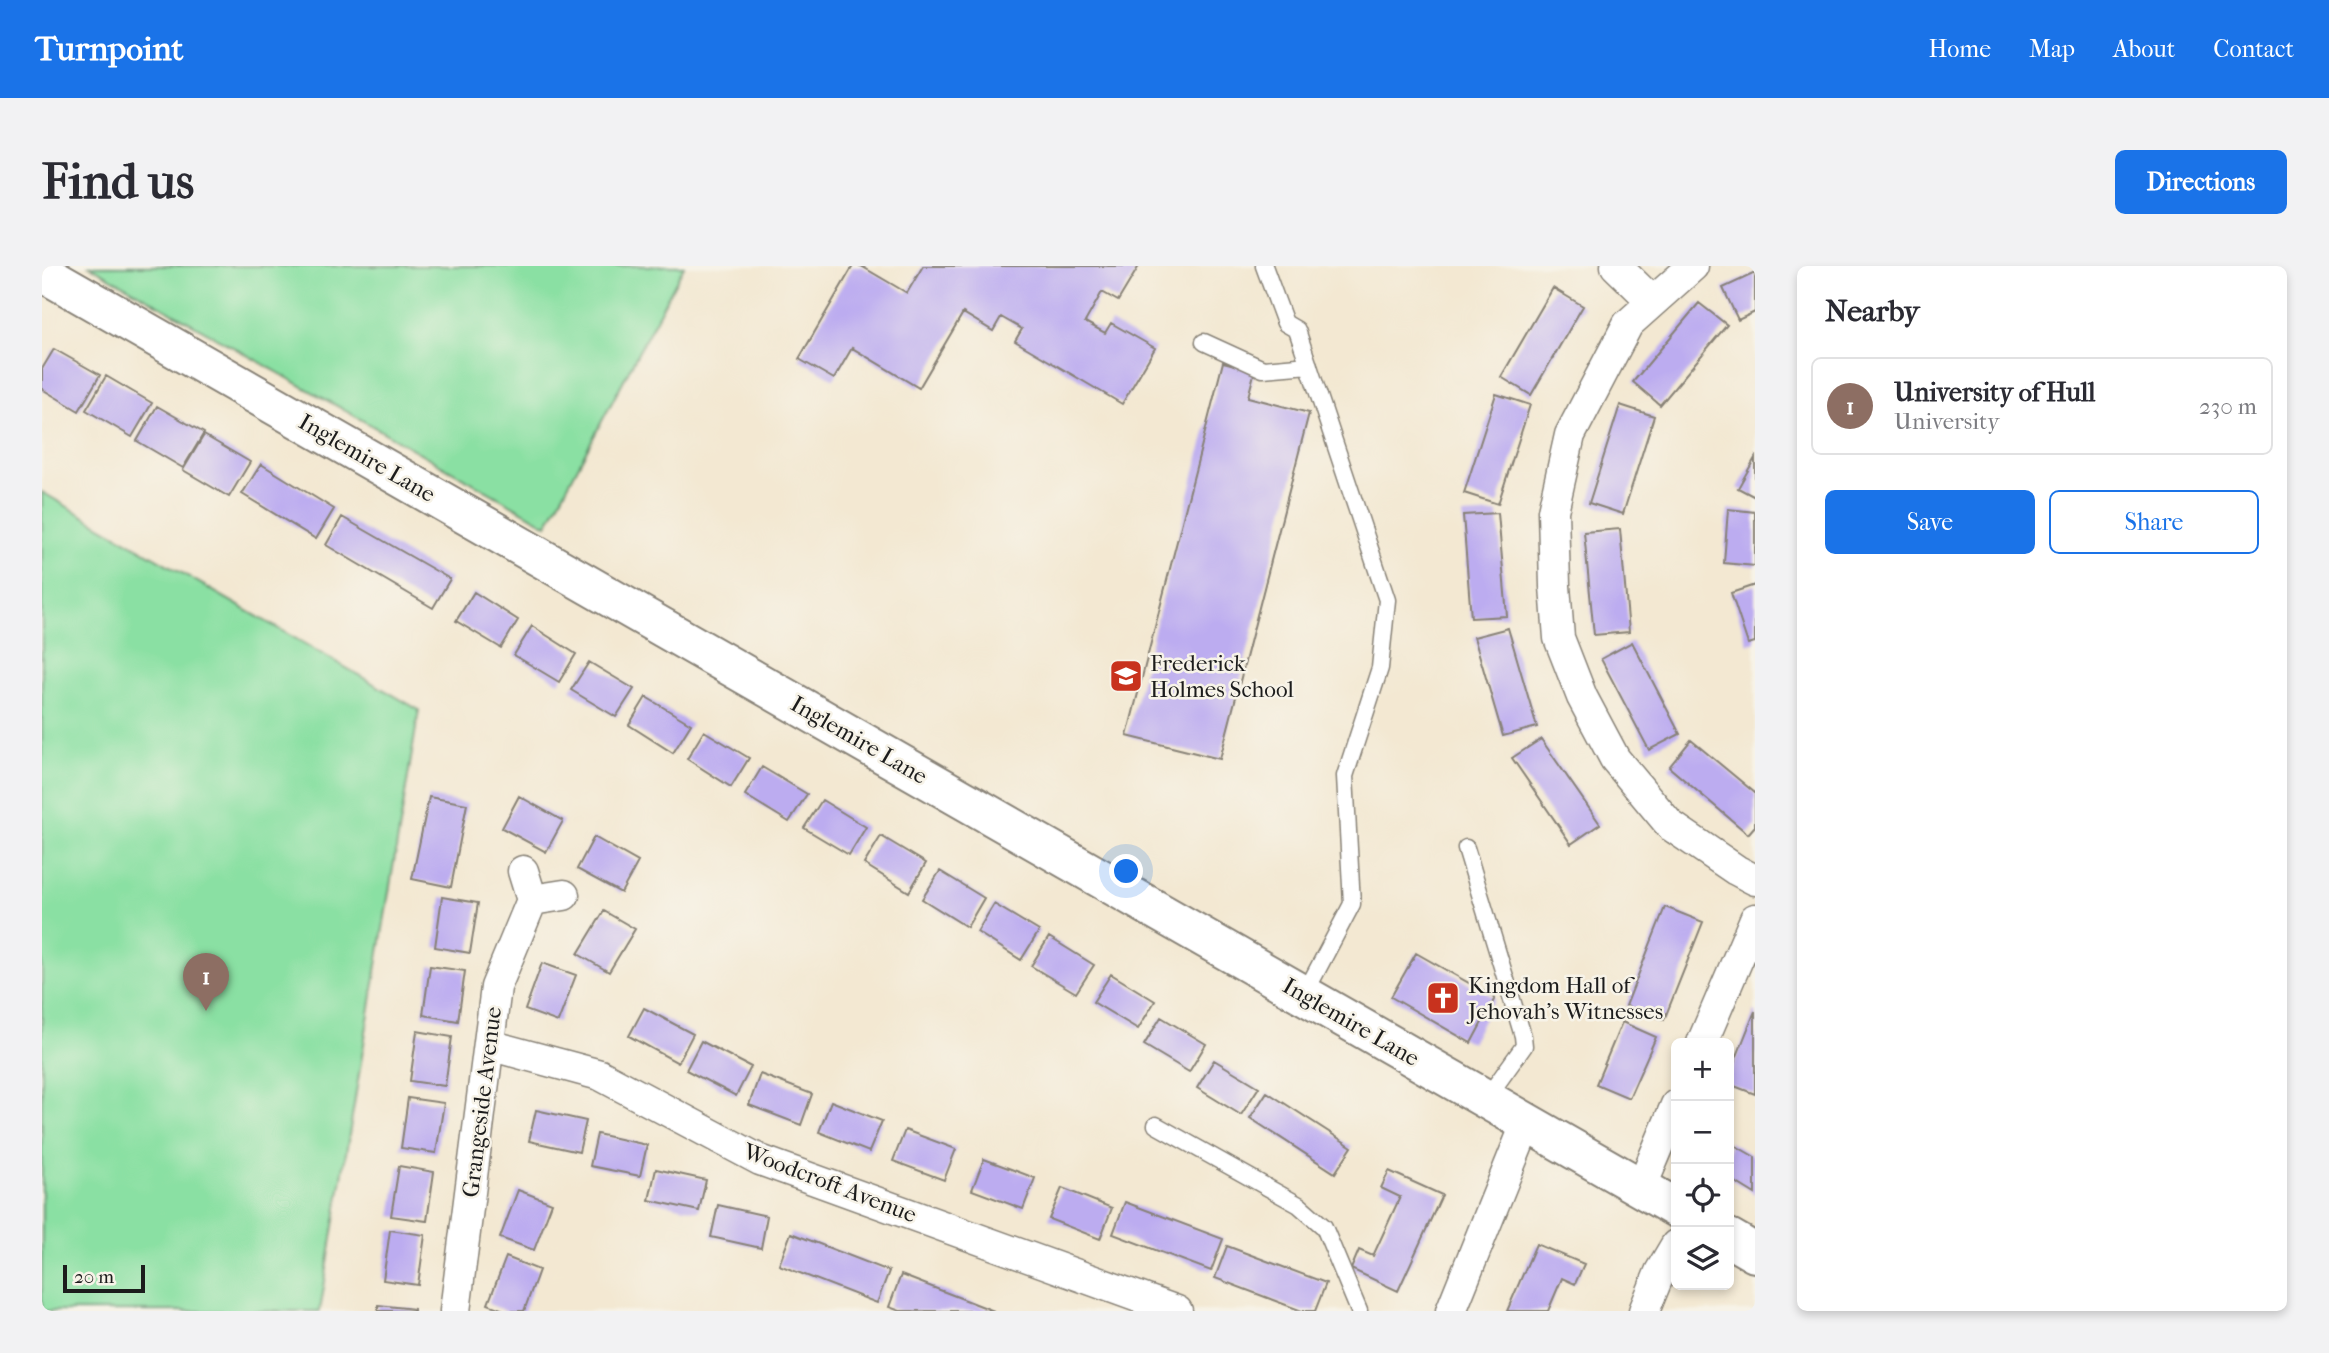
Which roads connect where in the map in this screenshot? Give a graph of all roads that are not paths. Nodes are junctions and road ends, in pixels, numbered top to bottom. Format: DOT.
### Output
graph roads {
  1 [pos="1264,266"];
  2 [pos="1616,266"];
  3 [pos="1693,266"];
  4 [pos="42,272"];
  5 [pos="1652,300"];
  6 [pos="1204,342"];
  7 [pos="1309,365"];
  8 [pos="1466,848"];
  9 [pos="523,870"];
  10 [pos="1755,880"];
  11 [pos="564,895"];
  12 [pos="532,900"];
  13 [pos="1755,919"];
  14 [pos="1304,995"];
  15 [pos="1705,1038"];
  16 [pos="489,1045"];
  17 [pos="1486,1099"];
  18 [pos="1671,1117"];
  19 [pos="1527,1122"];
  20 [pos="1156,1125"];
  21 [pos="1641,1188"];
  22 [pos="1671,1205"];
  23 [pos="1734,1241"];
  24 [pos="1671,1253"];
  25 [pos="1755,1253"];
  26 [pos="455,1311"];
  27 [pos="1177,1311"];
  28 [pos="1359,1311"];
  29 [pos="1451,1311"];
  30 [pos="1644,1311"];
  1 -- 7 [label="lane"];
  2 -- 5 [label="street"];
  3 -- 5 [label="street"];
  4 -- 14 [label="street, Inglemire Lane"];
  5 -- 10 [label="street"];
  6 -- 7 [label="lane"];
  7 -- 14 [label="lane"];
  8 -- 17 [label="lane"];
  9 -- 12 [label="street"];
  11 -- 12 [label="street"];
  12 -- 16 [label="street, Grangeside Avenue"];
  13 -- 15 [label="street"];
  14 -- 17 [label="street, Inglemire Lane"];
  16 -- 26 [label="street, Grangeside Avenue"];
  16 -- 27 [label="street, Woodcroft Avenue"];
  17 -- 19 [label="street, Inglemire Lane"];
  18 -- 21 [label="street"];
  19 -- 21 [label="street, Inglemire Lane"];
  19 -- 29 [label="street"];
  20 -- 28 [label="lane"];
  21 -- 22 [label="street, Inglemire Lane"];
  23 -- 25 [label="street"];
  24 -- 30 [label="street"];
}
